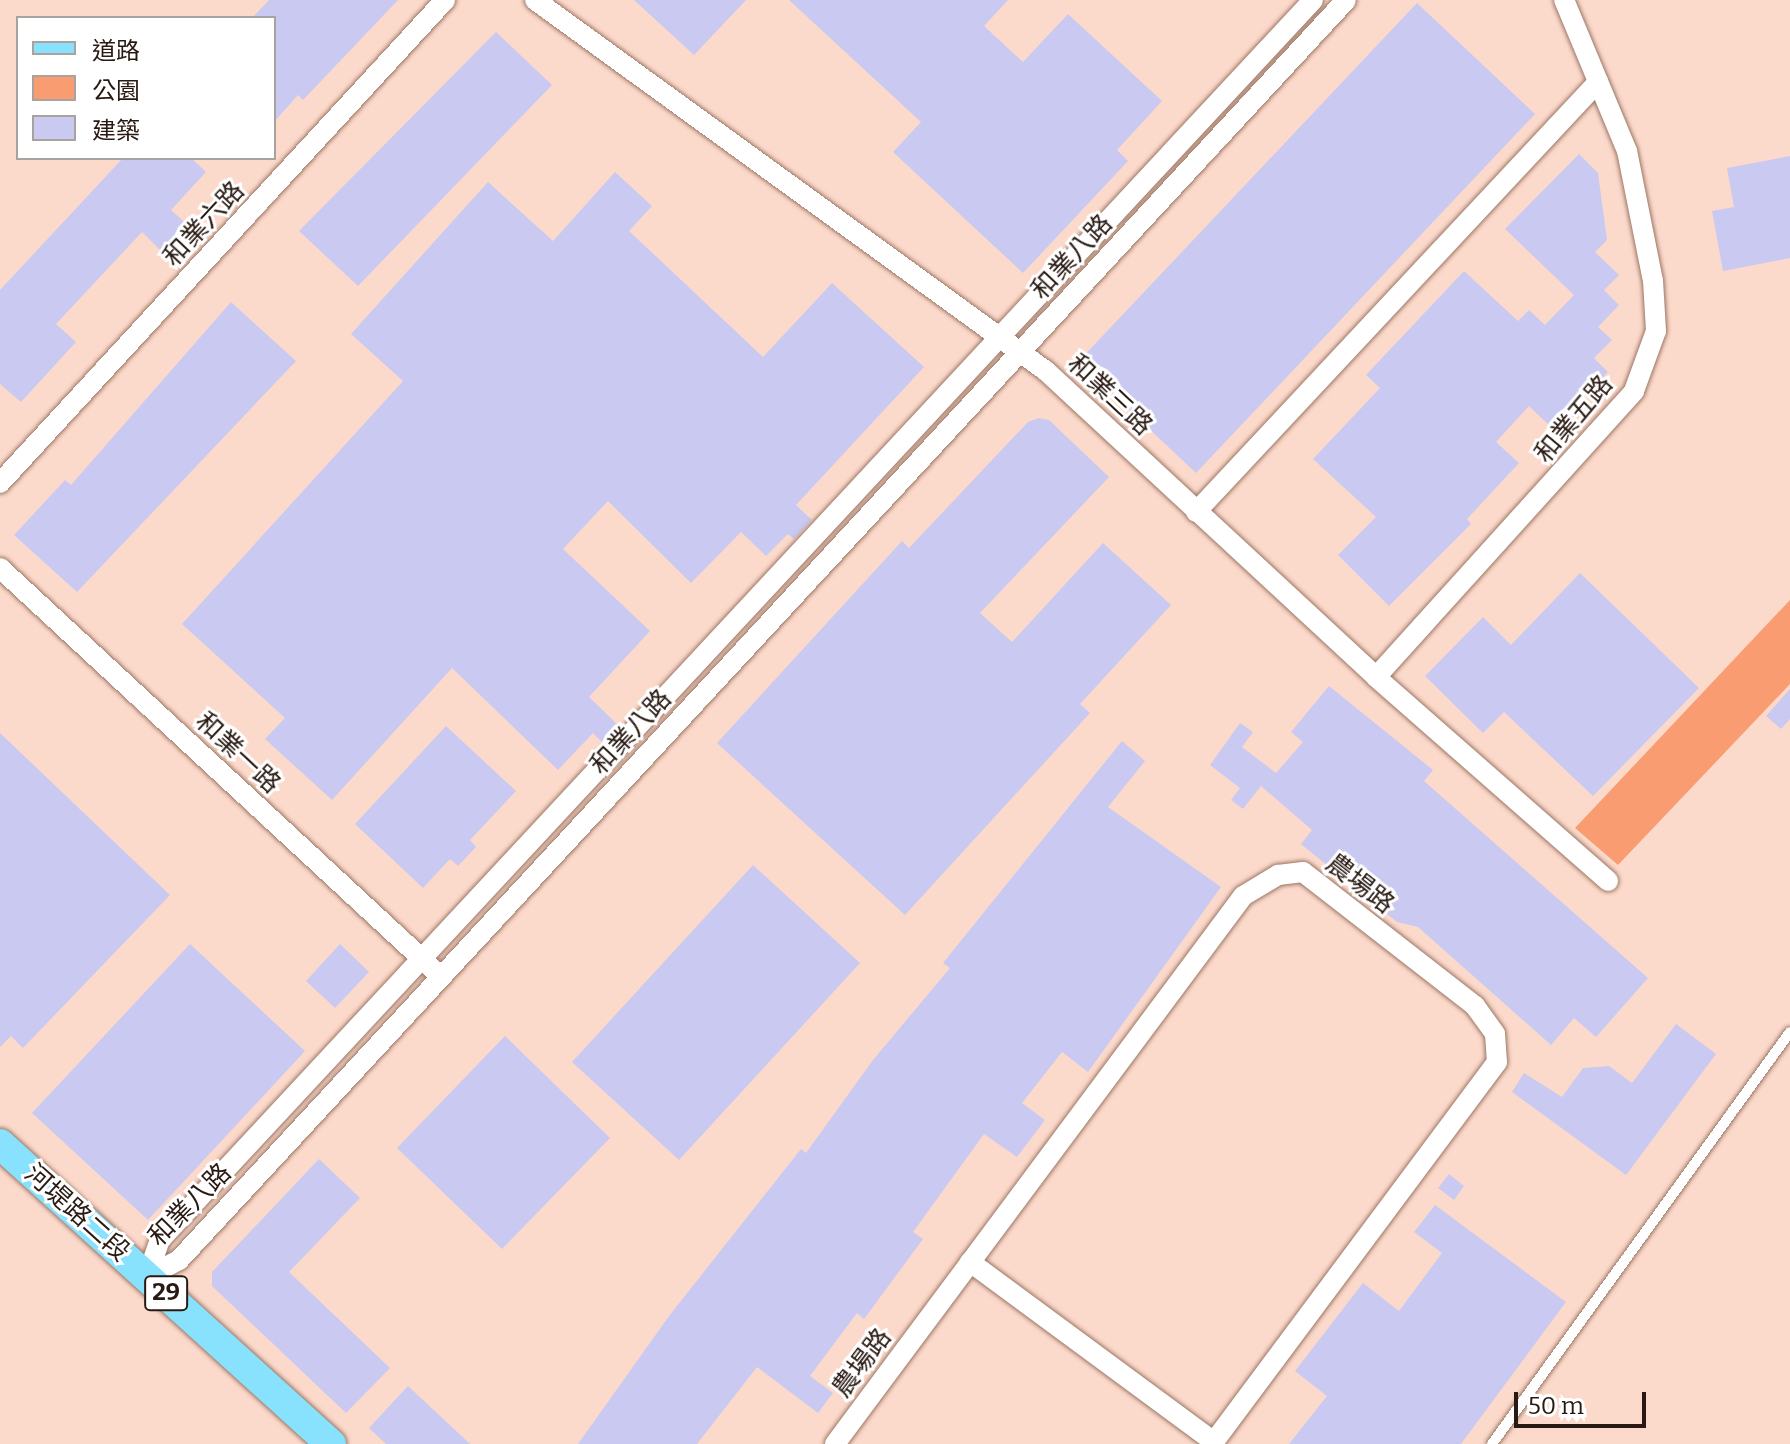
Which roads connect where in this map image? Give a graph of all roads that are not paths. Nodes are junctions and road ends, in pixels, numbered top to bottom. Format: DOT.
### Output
graph roads {
  1 [pos="445,0"];
  2 [pos="535,0"];
  3 [pos="1313,0"];
  4 [pos="1346,0"];
  5 [pos="1564,0"];
  6 [pos="1598,82"];
  7 [pos="997,337"];
  8 [pos="1020,352"];
  9 [pos="0,483"];
  10 [pos="1196,512"];
  11 [pos="0,568"];
  12 [pos="1376,677"];
  13 [pos="1608,881"];
  14 [pos="424,961"];
  15 [pos="440,976"];
  16 [pos="1790,1032"];
  17 [pos="0,1144"];
  18 [pos="970,1262"];
  19 [pos="147,1277"];
  20 [pos="1213,1443"];
  21 [pos="331,1444"];
  22 [pos="835,1444"];
  23 [pos="1492,1444"];
  1 -- 9 [label="street, 和業六路"];
  2 -- 7 [label="street, 和業三路"];
  3 -- 7 [label="street, 和業八路"];
  4 -- 8 [label="street, 和業八路"];
  5 -- 6 [label="street, 和業五路"];
  6 -- 10 [label="street"];
  6 -- 12 [label="street, 和業五路"];
  7 -- 8 [label="street, 和業三路"];
  7 -- 14 [label="street, 和業八路"];
  8 -- 10 [label="street, 和業三路"];
  8 -- 15 [label="street, 和業八路"];
  10 -- 12 [label="street, 和業三路"];
  11 -- 14 [label="street, 和業一路"];
  12 -- 13 [label="street, 和業三路"];
  14 -- 15 [label="street, 和業一路"];
  14 -- 19 [label="street, 和業八路"];
  15 -- 19 [label="street, 和業八路"];
  16 -- 23 [label="lane"];
  17 -- 19 [label="main road, 河堤路二段 / 29"];
  18 -- 20 [label="street"];
  18 -- 20 [label="street, 農場路"];
  18 -- 22 [label="street, 農場路"];
  19 -- 21 [label="main road, 河堤路二段 / 29"];
}
